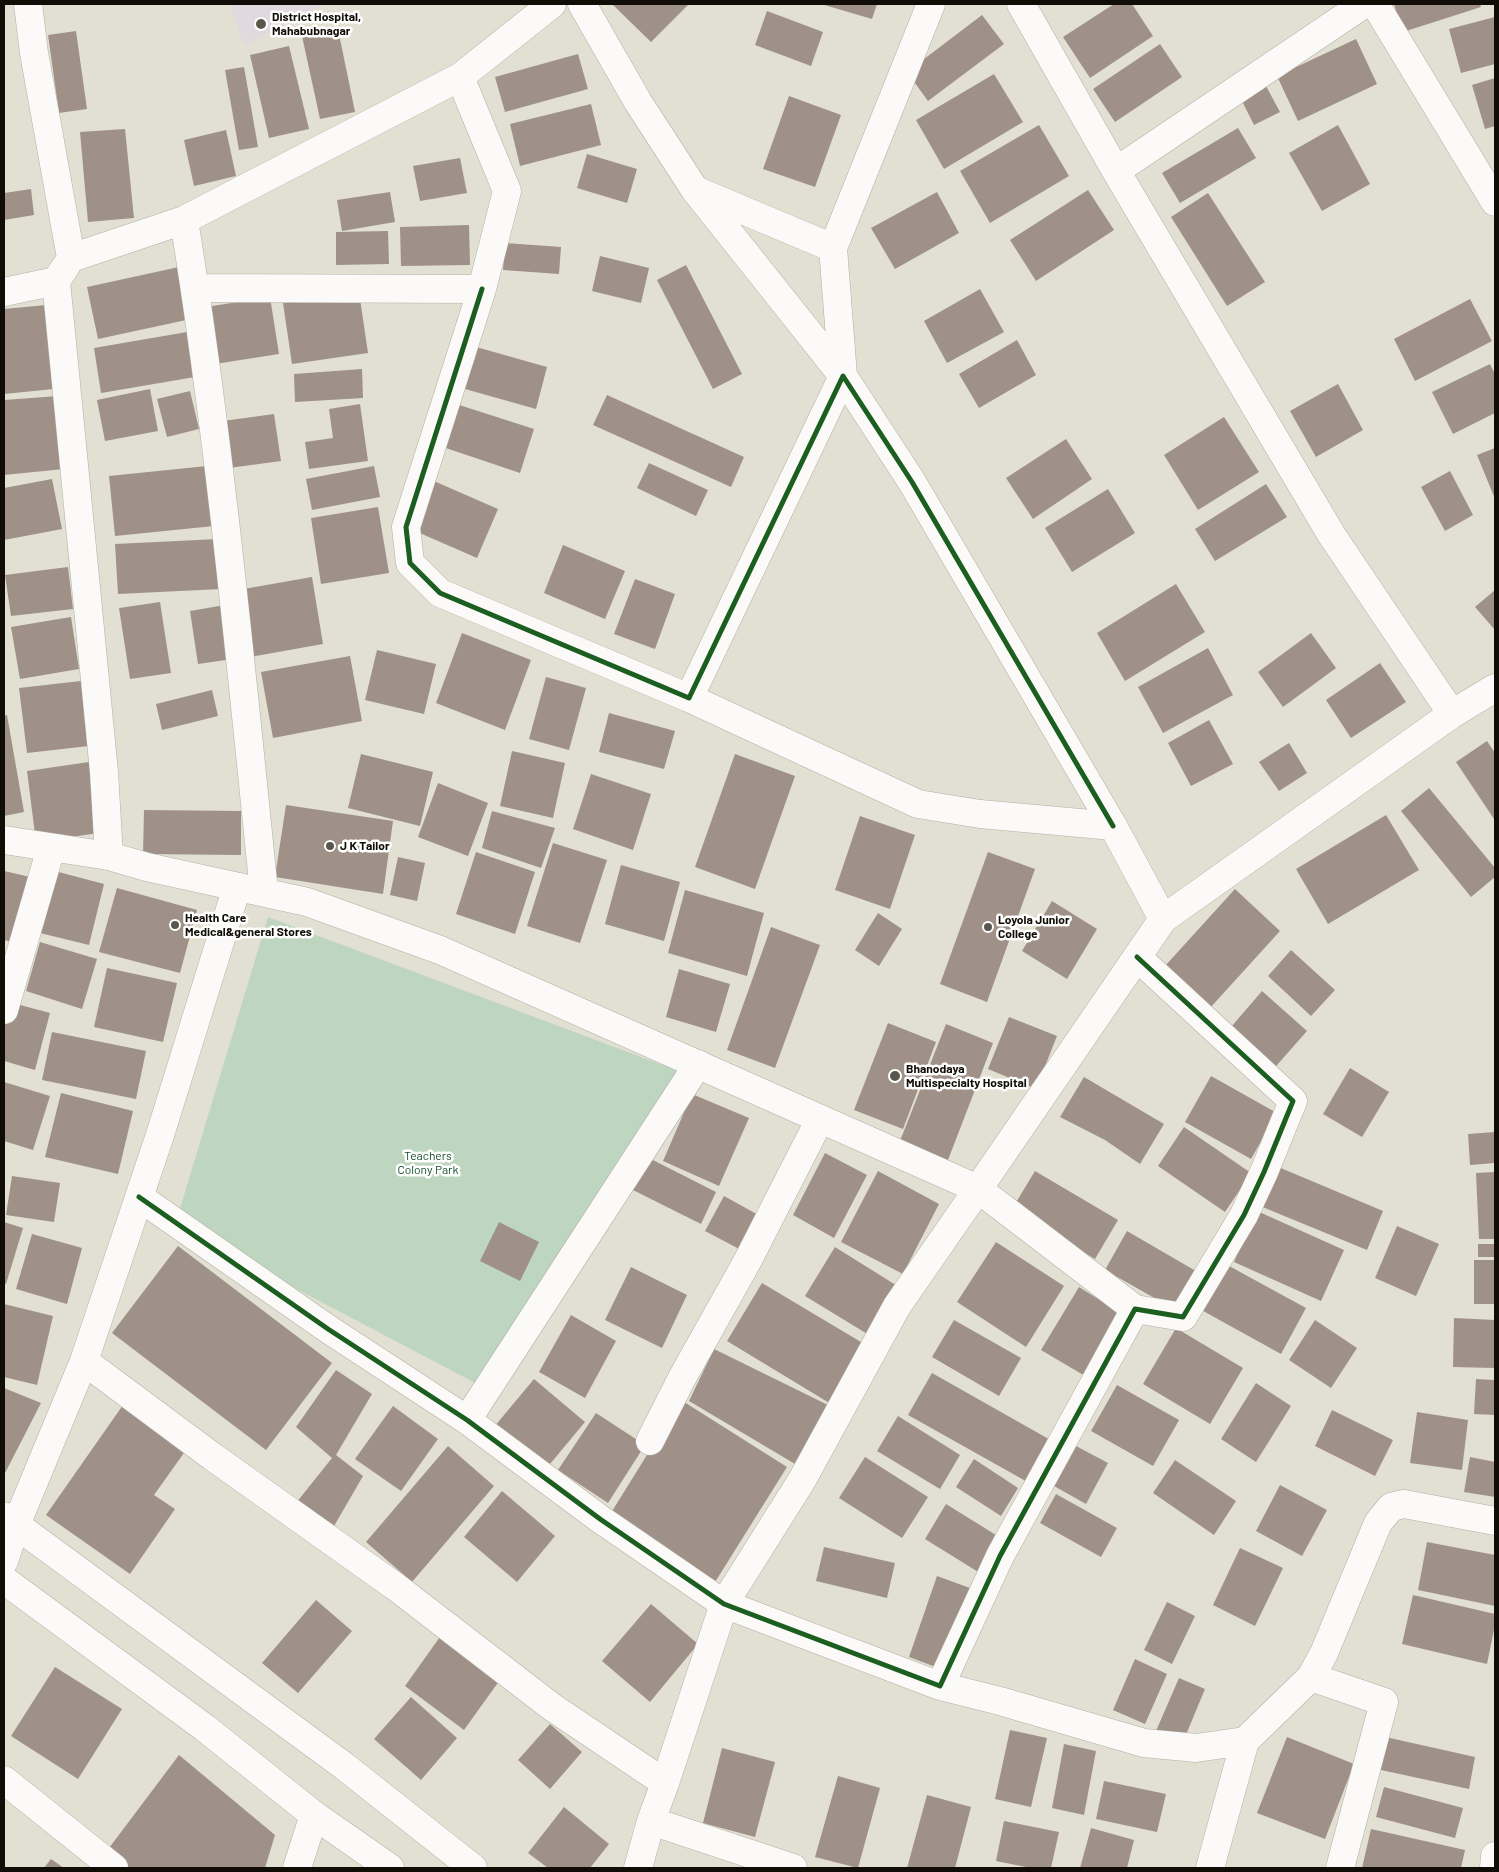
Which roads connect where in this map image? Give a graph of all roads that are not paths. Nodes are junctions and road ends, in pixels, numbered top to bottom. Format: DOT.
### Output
graph roads {
  1 [pos="28,4"];
  2 [pos="552,4"];
  3 [pos="582,4"];
  4 [pos="931,4"];
  5 [pos="1021,4"];
  6 [pos="1364,4"];
  7 [pos="1375,4"];
  8 [pos="460,77"];
  9 [pos="1116,171"];
  10 [pos="695,190"];
  11 [pos="1495,202"];
  12 [pos="184,220"];
  13 [pos="833,248"];
  14 [pos="71,258"];
  15 [pos="56,281"];
  16 [pos="195,288"];
  17 [pos="482,289"];
  18 [pos="4,292"];
  19 [pos="843,376"];
  20 [pos="1495,688"];
  21 [pos="689,698"];
  22 [pos="1452,714"];
  23 [pos="1113,826"];
  24 [pos="4,840"];
  25 [pos="51,848"];
  26 [pos="109,856"];
  27 [pos="237,887"];
  28 [pos="264,892"];
  29 [pos="1163,920"];
  30 [pos="1137,957"];
  31 [pos="4,1010"];
  32 [pos="698,1064"];
  33 [pos="820,1119"];
  34 [pos="978,1188"];
  35 [pos="139,1197"];
  36 [pos="1135,1309"];
  37 [pos="84,1362"];
  38 [pos="467,1420"];
  39 [pos="650,1441"];
  40 [pos="10,1521"];
  41 [pos="1495,1521"];
  42 [pos="4,1561"];
  43 [pos="4,1580"];
  44 [pos="724,1604"];
  45 [pos="1311,1677"];
  46 [pos="940,1686"];
  47 [pos="1246,1741"];
  48 [pos="4,1780"];
  49 [pos="665,1783"];
  50 [pos="314,1815"];
  51 [pos="651,1821"];
  52 [pos="1495,1856"];
  53 [pos="114,1868"];
  54 [pos="297,1868"];
  55 [pos="390,1868"];
  56 [pos="473,1868"];
  57 [pos="638,1868"];
  58 [pos="793,1868"];
  59 [pos="1210,1868"];
  60 [pos="1340,1868"];
  61 [pos="1494,1868"];
  1 -- 14 [label="street"];
  2 -- 8 [label="street"];
  3 -- 10 [label="street"];
  4 -- 13 [label="street"];
  5 -- 9 [label="street"];
  6 -- 9 [label="street"];
  7 -- 11 [label="street"];
  8 -- 12 [label="street"];
  8 -- 17 [label="street"];
  9 -- 22 [label="street"];
  10 -- 13 [label="street"];
  10 -- 19 [label="street"];
  12 -- 14 [label="street"];
  12 -- 16 [label="street"];
  13 -- 19 [label="street"];
  14 -- 15 [label="street"];
  15 -- 18 [label="street"];
  15 -- 26 [label="street"];
  16 -- 17 [label="street"];
  16 -- 28 [label="street"];
  17 -- 21 [label="street"];
  19 -- 21 [label="street"];
  19 -- 23 [label="street"];
  20 -- 22 [label="street"];
  21 -- 23 [label="street"];
  22 -- 29 [label="street"];
  23 -- 29 [label="street"];
  24 -- 25 [label="street"];
  25 -- 26 [label="street"];
  25 -- 31 [label="street"];
  26 -- 27 [label="street"];
  27 -- 28 [label="street"];
  27 -- 35 [label="street"];
  28 -- 32 [label="street"];
  29 -- 30 [label="street"];
  30 -- 34 [label="street"];
  30 -- 36 [label="street"];
  32 -- 33 [label="street"];
  32 -- 38 [label="street"];
  33 -- 34 [label="street"];
  33 -- 39 [label="street"];
  34 -- 36 [label="street"];
  34 -- 44 [label="street"];
  35 -- 37 [label="street"];
  35 -- 38 [label="street"];
  36 -- 46 [label="street"];
  37 -- 40 [label="street"];
  37 -- 49 [label="street"];
  38 -- 44 [label="street"];
  40 -- 42 [label="street"];
  40 -- 56 [label="street"];
  41 -- 45 [label="street"];
  43 -- 50 [label="street"];
  44 -- 46 [label="street"];
  44 -- 49 [label="street"];
  45 -- 47 [label="street"];
  45 -- 60 [label="street"];
  46 -- 47 [label="street"];
  47 -- 59 [label="street"];
  48 -- 53 [label="street"];
  49 -- 51 [label="street"];
  50 -- 54 [label="street"];
  50 -- 55 [label="street"];
  51 -- 57 [label="street"];
  51 -- 58 [label="street"];
  52 -- 61 [label="street"];
}
